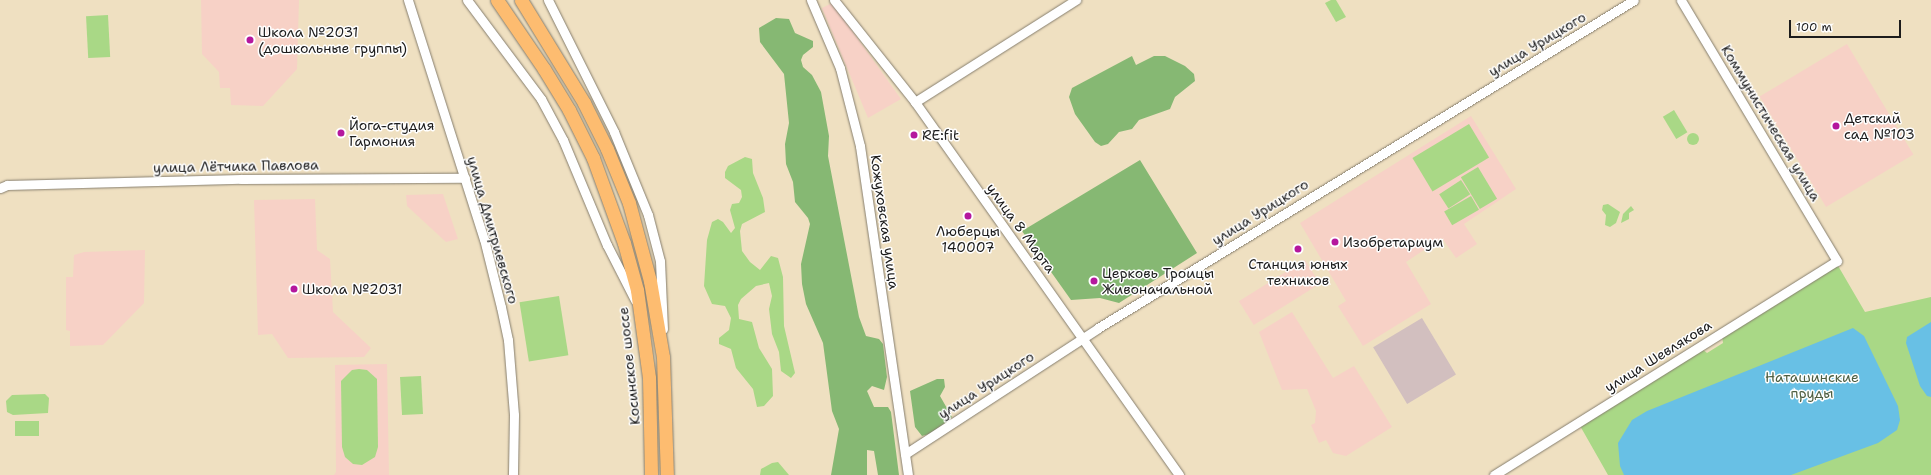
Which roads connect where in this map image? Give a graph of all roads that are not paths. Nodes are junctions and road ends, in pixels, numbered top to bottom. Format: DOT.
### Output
graph roads {
  1 [pos="408,0"];
  2 [pos="497,0"];
  3 [pos="521,0"];
  4 [pos="548,0"];
  5 [pos="811,0"];
  6 [pos="816,0"];
  7 [pos="834,0"];
  8 [pos="1076,0"];
  9 [pos="1634,0"];
  10 [pos="1681,0"];
  11 [pos="469,2"];
  12 [pos="816,11"];
  13 [pos="915,102"];
  14 [pos="465,178"];
  15 [pos="2,184"];
  16 [pos="1837,261"];
  17 [pos="641,315"];
  18 [pos="1083,339"];
  19 [pos="663,357"];
  20 [pos="905,454"];
  21 [pos="513,475"];
  22 [pos="651,475"];
  23 [pos="667,475"];
  24 [pos="908,475"];
  25 [pos="1179,475"];
  26 [pos="1494,475"];
  1 -- 14 [label="street, улица Дмитриевского"];
  2 -- 17 [label="highway, Косинское шоссе"];
  3 -- 19 [label="highway"];
  4 -- 19 [label="street"];
  5 -- 12 [label="street, Кожуховская улица"];
  6 -- 12 [label="street"];
  7 -- 13 [label="street, улица 8 Марта"];
  8 -- 13 [label="street"];
  9 -- 18 [label="street, улица Урицкого"];
  10 -- 16 [label="street, Коммунистическая улица"];
  11 -- 17 [label="street"];
  12 -- 20 [label="street, Кожуховская улица"];
  13 -- 18 [label="street, улица 8 Марта"];
  14 -- 15 [label="street, улица Лётчика Павлова"];
  14 -- 21 [label="street, улица Дмитриевского"];
  16 -- 26 [label="street, улица Шевлякова"];
  17 -- 22 [label="highway, Косинское шоссе"];
  18 -- 20 [label="street, улица Урицкого"];
  18 -- 25 [label="street, улица 8 Марта"];
  19 -- 23 [label="highway"];
  20 -- 24 [label="street, Кожуховская улица"];
}
